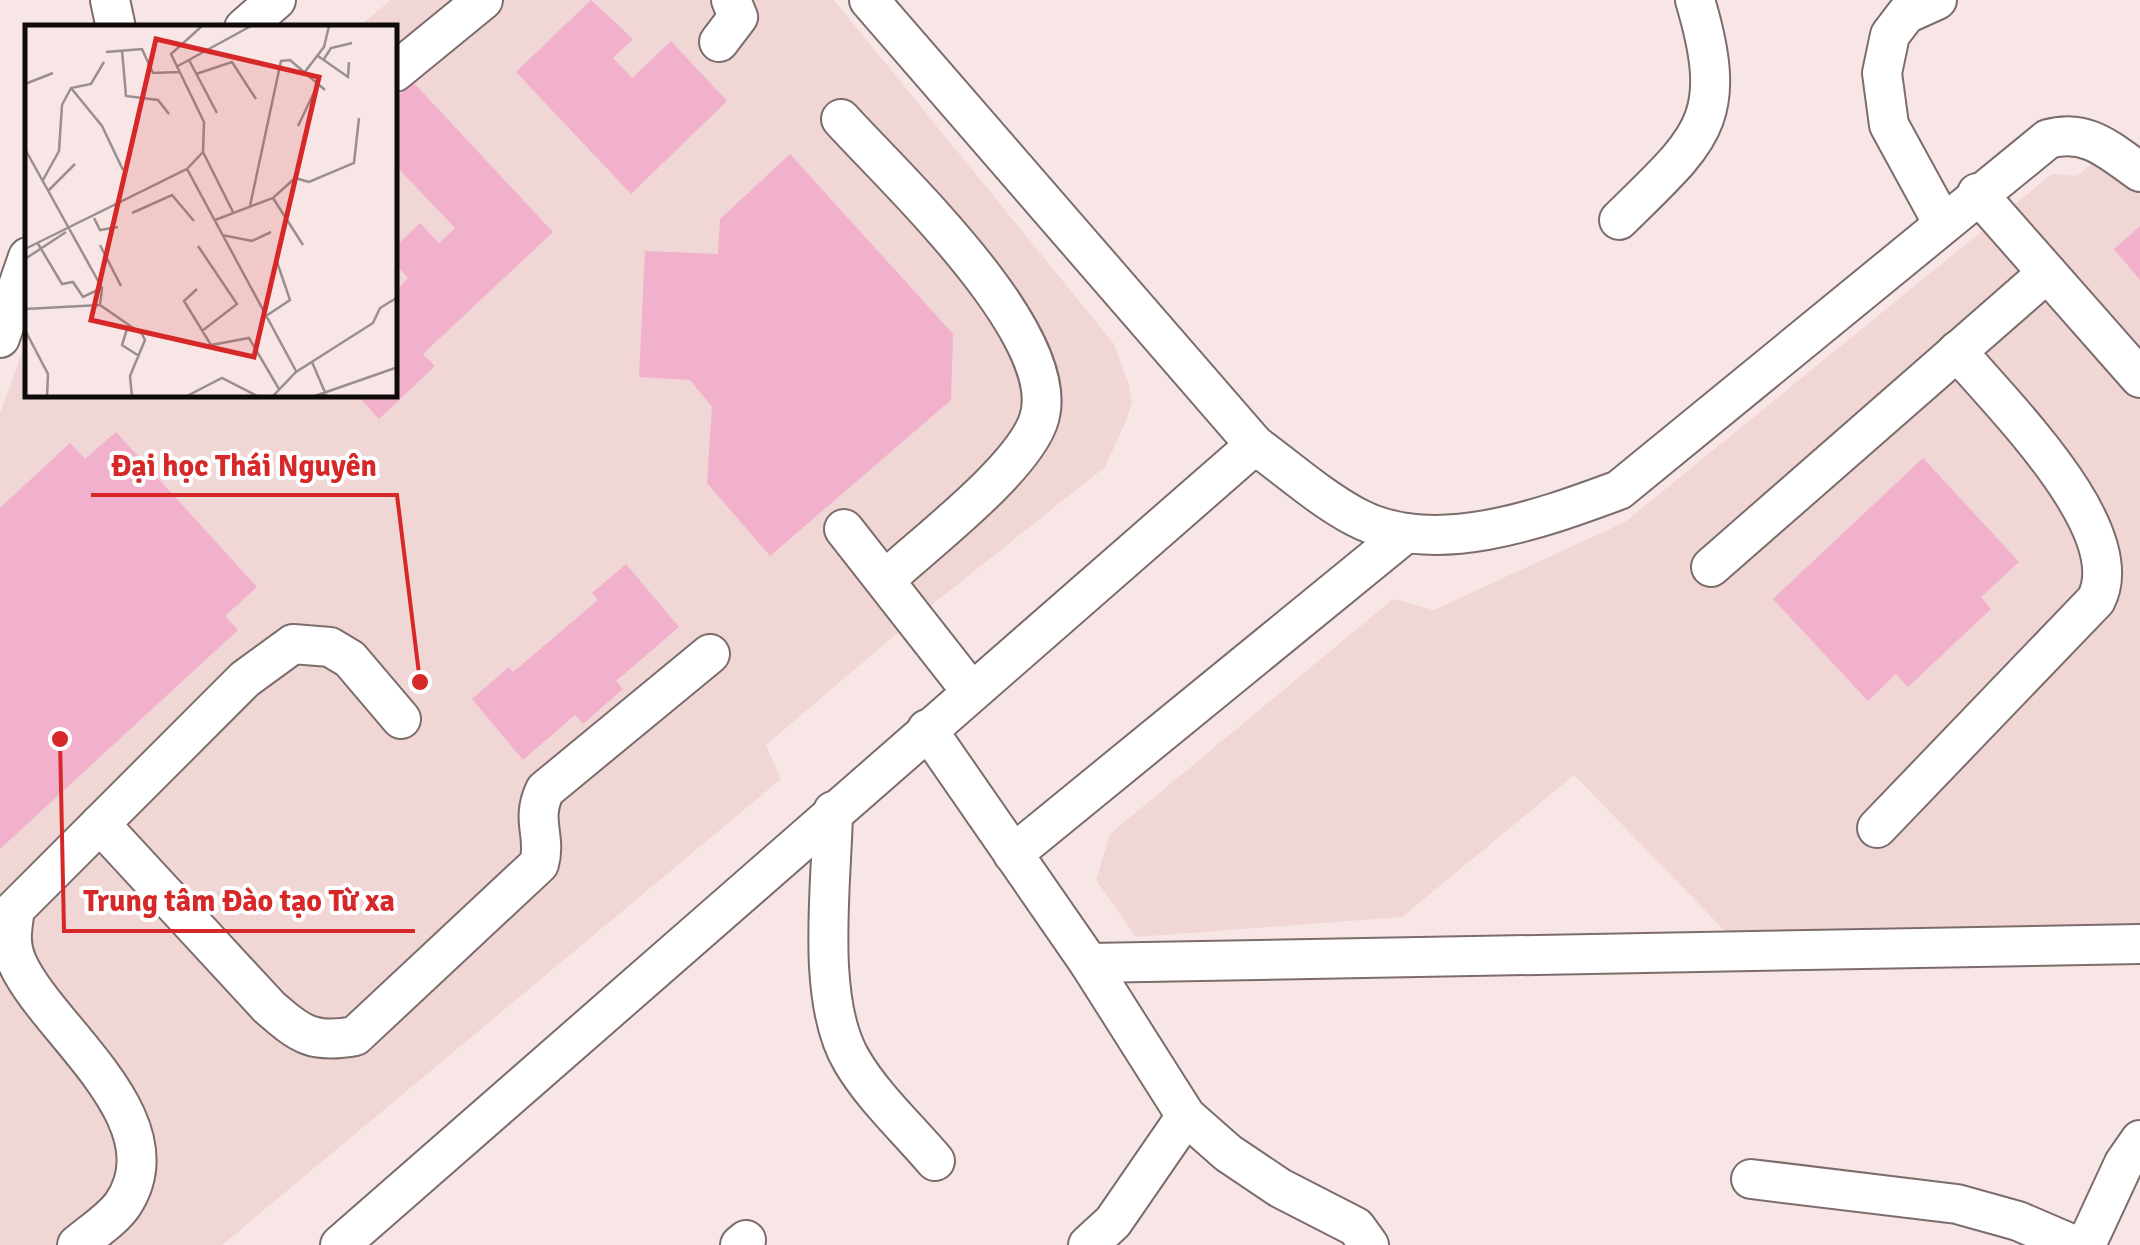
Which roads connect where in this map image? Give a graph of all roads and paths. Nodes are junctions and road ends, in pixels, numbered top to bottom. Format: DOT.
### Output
graph roads {
  1 [pos="110,0"];
  2 [pos="483,0"];
  3 [pos="731,0"];
  4 [pos="870,0"];
  5 [pos="1695,0"];
  6 [pos="1937,0"];
  7 [pos="115,25"];
  8 [pos="719,42"];
  9 [pos="398,70"];
  10 [pos="841,119"];
  11 [pos="2140,172"];
  12 [pos="1977,193"];
  13 [pos="1619,220"];
  14 [pos="1942,222"];
  15 [pos="16,272"];
  16 [pos="2048,273"];
  17 [pos="0,338"];
  18 [pos="1957,351"];
  19 [pos="2140,378"];
  20 [pos="1255,444"];
  21 [pos="844,529"];
  22 [pos="1406,533"];
  23 [pos="1711,566"];
  24 [pos="884,580"];
  25 [pos="710,654"];
  26 [pos="971,691"];
  27 [pos="401,719"];
  28 [pos="927,729"];
  29 [pos="833,811"];
  30 [pos="100,824"];
  31 [pos="1877,828"];
  32 [pos="1013,854"];
  33 [pos="2140,944"];
  34 [pos="1089,963"];
  35 [pos="1186,1116"];
  36 [pos="2140,1140"];
  37 [pos="935,1161"];
  38 [pos="1750,1179"];
  39 [pos="77,1245"];
  40 [pos="340,1245"];
  41 [pos="1088,1245"];
  42 [pos="1369,1245"];
  43 [pos="2074,1245"];
  44 [pos="2086,1245"];
  1 -- 7 [label="street"];
  2 -- 9 [label="street"];
  3 -- 8 [label="street"];
  4 -- 20 [label="street"];
  5 -- 13 [label="street"];
  6 -- 14 [label="street"];
  10 -- 24 [label="street"];
  11 -- 12 [label="street"];
  12 -- 14 [label="street"];
  12 -- 16 [label="street"];
  14 -- 22 [label="street"];
  15 -- 17 [label="street"];
  16 -- 18 [label="street"];
  16 -- 19 [label="street"];
  18 -- 23 [label="street"];
  18 -- 31 [label="street"];
  20 -- 22 [label="street"];
  20 -- 26 [label="street"];
  21 -- 24 [label="street"];
  22 -- 32 [label="street"];
  24 -- 26 [label="street"];
  25 -- 30 [label="street"];
  26 -- 28 [label="street"];
  27 -- 30 [label="street"];
  28 -- 29 [label="street"];
  28 -- 32 [label="street"];
  29 -- 37 [label="street"];
  29 -- 40 [label="street"];
  30 -- 39 [label="street"];
  32 -- 34 [label="street"];
  33 -- 34 [label="street"];
  34 -- 35 [label="street"];
  35 -- 41 [label="street"];
  35 -- 42 [label="street"];
  36 -- 44 [label="street"];
  38 -- 43 [label="street"];
}
